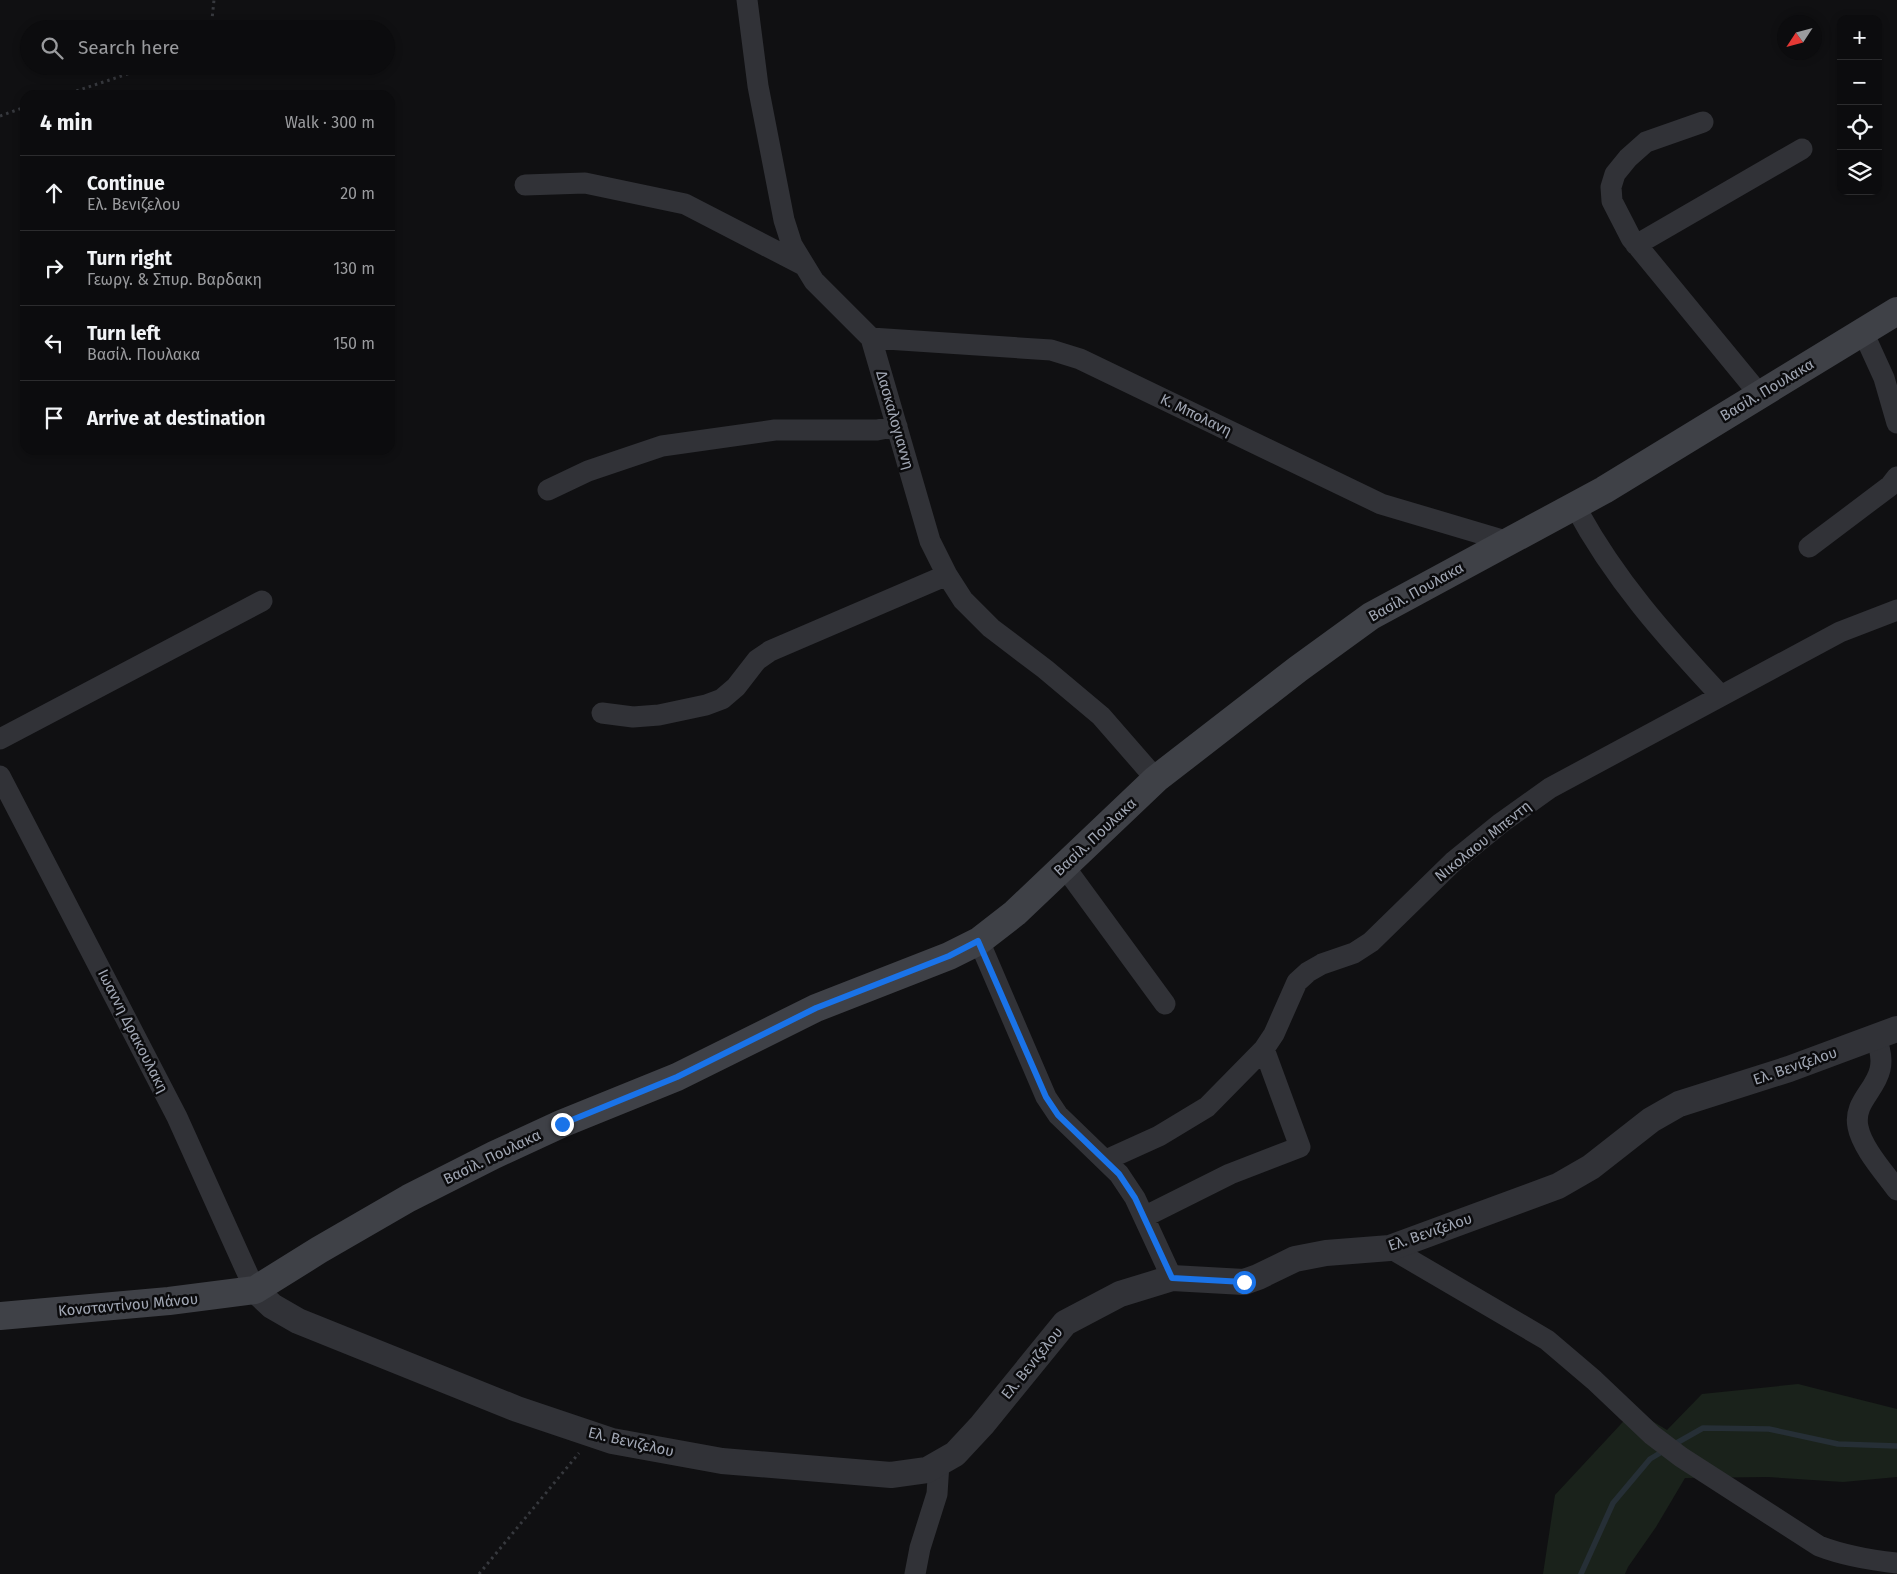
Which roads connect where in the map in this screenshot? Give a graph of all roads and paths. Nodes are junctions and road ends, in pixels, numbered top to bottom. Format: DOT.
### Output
graph roads {
  1 [pos="214,0"];
  2 [pos="747,0"];
  3 [pos="213,20"];
  4 [pos="125,75"];
  5 [pos="79,90"];
  6 [pos="20,110"];
  7 [pos="0,116"];
  8 [pos="1703,122"];
  9 [pos="1802,149"];
  10 [pos="525,185"];
  11 [pos="1636,244"];
  12 [pos="805,266"];
  13 [pos="1897,311"];
  14 [pos="1863,332"];
  15 [pos="871,338"];
  16 [pos="1760,395"];
  17 [pos="1897,423"];
  18 [pos="897,426"];
  19 [pos="1897,477"];
  20 [pos="548,490"];
  21 [pos="1575,506"];
  22 [pos="1509,542"];
  23 [pos="1809,547"];
  24 [pos="947,575"];
  25 [pos="262,601"];
  26 [pos="1897,610"];
  27 [pos="1721,696"];
  28 [pos="602,713"];
  29 [pos="0,739"];
  30 [pos="0,776"];
  31 [pos="1156,779"];
  32 [pos="1064,866"];
  33 [pos="978,941"];
  34 [pos="1165,1004"];
  35 [pos="1886,1033"];
  36 [pos="1264,1049"];
  37 [pos="1106,1160"];
  38 [pos="1897,1190"];
  39 [pos="1144,1217"];
  40 [pos="1390,1248"];
  41 [pos="1172,1278"];
  42 [pos="255,1290"];
  43 [pos="0,1316"];
  44 [pos="594,1436"];
  45 [pos="939,1463"];
  46 [pos="1897,1563"];
  47 [pos="479,1574"];
  48 [pos="915,1574"];
  1 -- 3 [label="path"];
  2 -- 12 [label="street, Δασκαλογιαννη"];
  4 -- 5 [label="path"];
  6 -- 7 [label="path"];
  8 -- 11 [label="street"];
  9 -- 11 [label="street"];
  10 -- 12 [label="street"];
  11 -- 16 [label="street"];
  12 -- 15 [label="street, Δασκαλογιαννη"];
  13 -- 14 [label="main road, Βασίλ. Πουλακα"];
  14 -- 16 [label="main road, Βασίλ. Πουλακα"];
  14 -- 17 [label="street"];
  15 -- 18 [label="street, Δασκαλογιαννη"];
  15 -- 22 [label="street, Κ. Μπολανη"];
  16 -- 21 [label="main road, Βασίλ. Πουλακα"];
  18 -- 20 [label="street"];
  18 -- 24 [label="street, Δασκαλογιαννη"];
  19 -- 23 [label="street"];
  21 -- 22 [label="main road, Βασίλ. Πουλακα"];
  21 -- 27 [label="street"];
  22 -- 31 [label="main road, Βασίλ. Πουλακα"];
  24 -- 28 [label="street"];
  24 -- 31 [label="street, Δασκαλογιαννη"];
  25 -- 29 [label="street"];
  26 -- 27 [label="street, Νικολαου Μπεντη"];
  27 -- 36 [label="street, Νικολαου Μπεντη"];
  30 -- 42 [label="street, Ιωαννη Δρακουλακη"];
  31 -- 32 [label="main road, Βασίλ. Πουλακα"];
  32 -- 33 [label="main road, Βασίλ. Πουλακα"];
  32 -- 34 [label="street"];
  33 -- 37 [label="street"];
  33 -- 42 [label="main road, Βασίλ. Πουλακα"];
  35 -- 38 [label="street"];
  35 -- 40 [label="street, Ελ. Βενιζελου"];
  36 -- 37 [label="street, Νικολαου Μπεντη"];
  36 -- 39 [label="street"];
  37 -- 39 [label="street"];
  39 -- 41 [label="street"];
  40 -- 41 [label="street, Ελ. Βενιζελου"];
  40 -- 46 [label="street"];
  41 -- 45 [label="street, Ελ. Βενιζελου"];
  42 -- 43 [label="main road, Κονσταντίνου Μάνου"];
  42 -- 44 [label="street, Ελ. Βενιζελου"];
  44 -- 45 [label="street, Ελ. Βενιζελου"];
  44 -- 47 [label="path"];
  45 -- 48 [label="street"];
}
